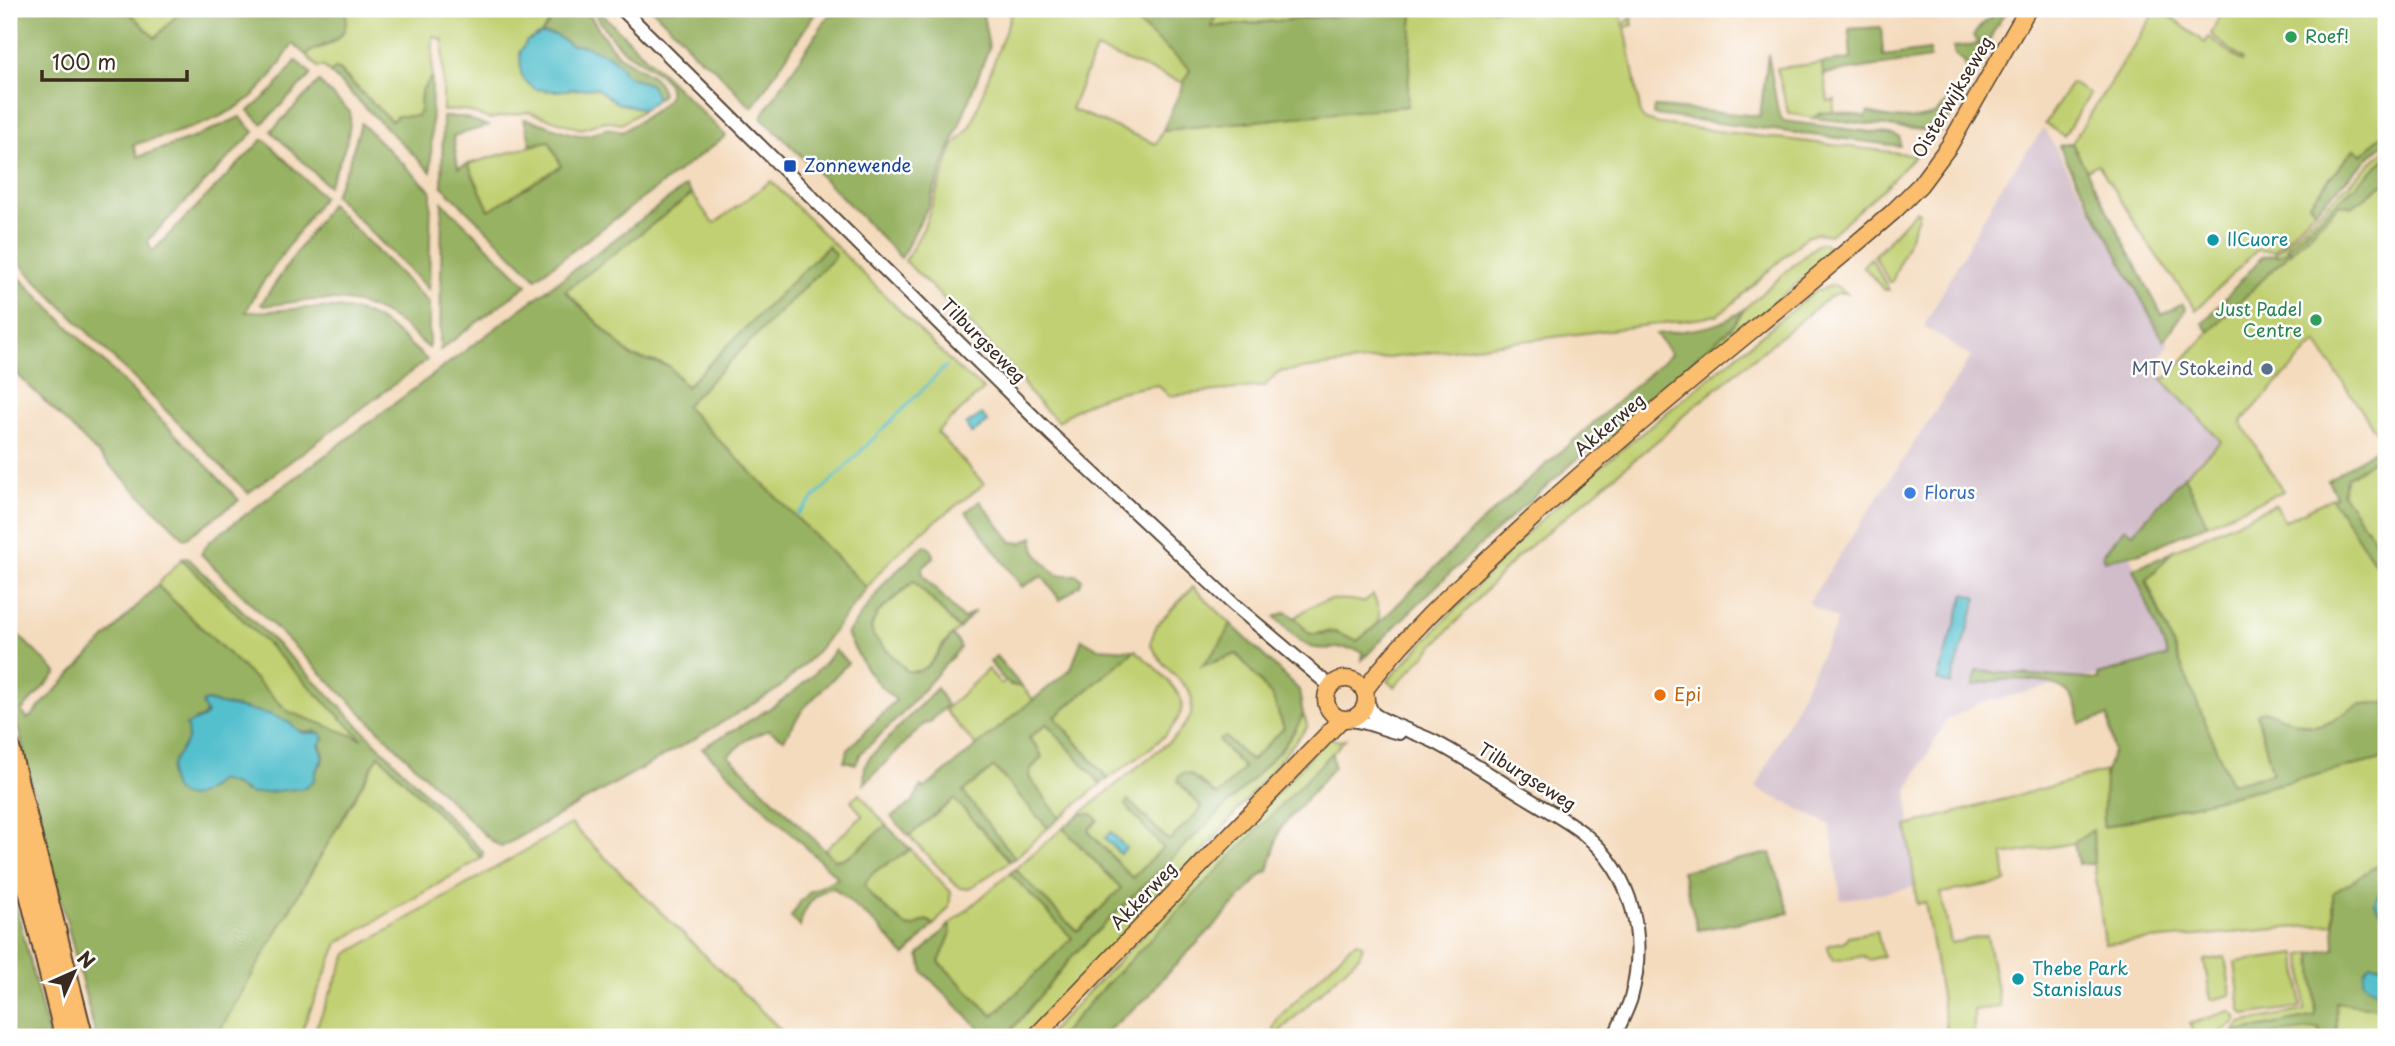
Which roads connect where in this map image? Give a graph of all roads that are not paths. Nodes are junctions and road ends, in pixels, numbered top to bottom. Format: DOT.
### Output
graph roads {
  1 [pos="622,9"];
  2 [pos="2028,9"];
  3 [pos="1842,256"];
  4 [pos="1330,686"];
  5 [pos="1362,690"];
  6 [pos="1339,717"];
  7 [pos="1424,737"];
  8 [pos="9,746"];
  9 [pos="9,811"];
  10 [pos="65,1037"];
  11 [pos="83,1037"];
  12 [pos="1035,1037"];
  13 [pos="1614,1037"];
  1 -- 4 [label="street, Tilburgseweg"];
  2 -- 3 [label="main road, Oisterwijkseweg"];
  3 -- 5 [label="main road, Akkerweg"];
  4 -- 5 [label="main road"];
  4 -- 6 [label="main road"];
  5 -- 6 [label="main road"];
  5 -- 7 [label="street, Tilburgseweg"];
  6 -- 7 [label="street, Tilburgseweg"];
  6 -- 12 [label="main road, Akkerweg"];
  7 -- 13 [label="street, Tilburgseweg"];
  8 -- 11 [label="highway"];
  9 -- 10 [label="highway"];
}
